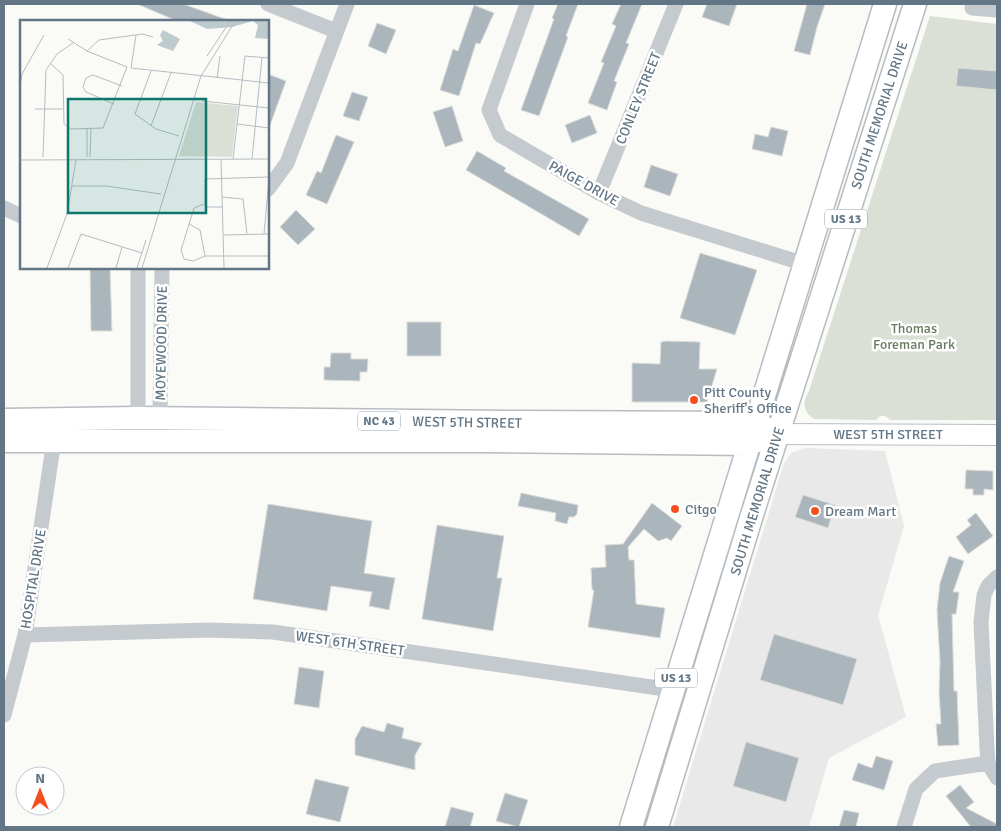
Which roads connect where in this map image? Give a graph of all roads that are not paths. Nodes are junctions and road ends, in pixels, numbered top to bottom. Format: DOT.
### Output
graph roads {
  1 [pos="268,4"];
  2 [pos="347,4"];
  3 [pos="527,4"];
  4 [pos="676,4"];
  5 [pos="885,4"];
  6 [pos="915,4"];
  7 [pos="972,8"];
  8 [pos="997,10"];
  9 [pos="336,31"];
  10 [pos="269,187"];
  11 [pos="599,193"];
  12 [pos="4,208"];
  13 [pos="20,216"];
  14 [pos="805,264"];
  15 [pos="138,269"];
  16 [pos="162,269"];
  17 [pos="149,418"];
  18 [pos="4,427"];
  19 [pos="752,434"];
  20 [pos="778,434"];
  21 [pos="997,435"];
  22 [pos="54,440"];
  23 [pos="997,577"];
  24 [pos="25,635"];
  25 [pos="672,690"];
  26 [pos="4,715"];
  27 [pos="988,763"];
  28 [pos="997,778"];
  29 [pos="631,827"];
  30 [pos="657,827"];
  31 [pos="904,827"];
  1 -- 9 [label="street"];
  2 -- 9 [label="street"];
  3 -- 11 [label="street, PAIGE DRIVE"];
  4 -- 11 [label="street, CONLEY STREET"];
  5 -- 14 [label="main road, SOUTH MEMORIAL DRIVE / US 13"];
  6 -- 20 [label="main road, SOUTH MEMORIAL DRIVE / US 13"];
  7 -- 8 [label="street"];
  9 -- 10 [label="street"];
  11 -- 14 [label="street, PAIGE DRIVE"];
  12 -- 13 [label="street"];
  14 -- 19 [label="main road, SOUTH MEMORIAL DRIVE / US 13"];
  15 -- 17 [label="street, MOYEWOOD DRIVE"];
  16 -- 17 [label="street, MOYEWOOD DRIVE"];
  17 -- 18 [label="main road"];
  17 -- 19 [label="main road, WEST 5TH STREET / NC 43"];
  18 -- 22 [label="main road, WEST 5TH STREET / NC 43"];
  19 -- 20 [label="main road, WEST 5TH STREET / NC 43"];
  19 -- 22 [label="main road, WEST 5TH STREET / NC 43"];
  19 -- 25 [label="main road, SOUTH MEMORIAL DRIVE / US 13"];
  20 -- 21 [label="main road, WEST 5TH STREET"];
  20 -- 30 [label="main road, SOUTH MEMORIAL DRIVE / US 13"];
  22 -- 24 [label="street, HOSPITAL DRIVE"];
  23 -- 27 [label="street"];
  24 -- 25 [label="street, WEST 6TH STREET"];
  24 -- 26 [label="street, HOSPITAL DRIVE"];
  25 -- 29 [label="main road, SOUTH MEMORIAL DRIVE / US 13"];
  27 -- 28 [label="street"];
  27 -- 31 [label="street"];
}
